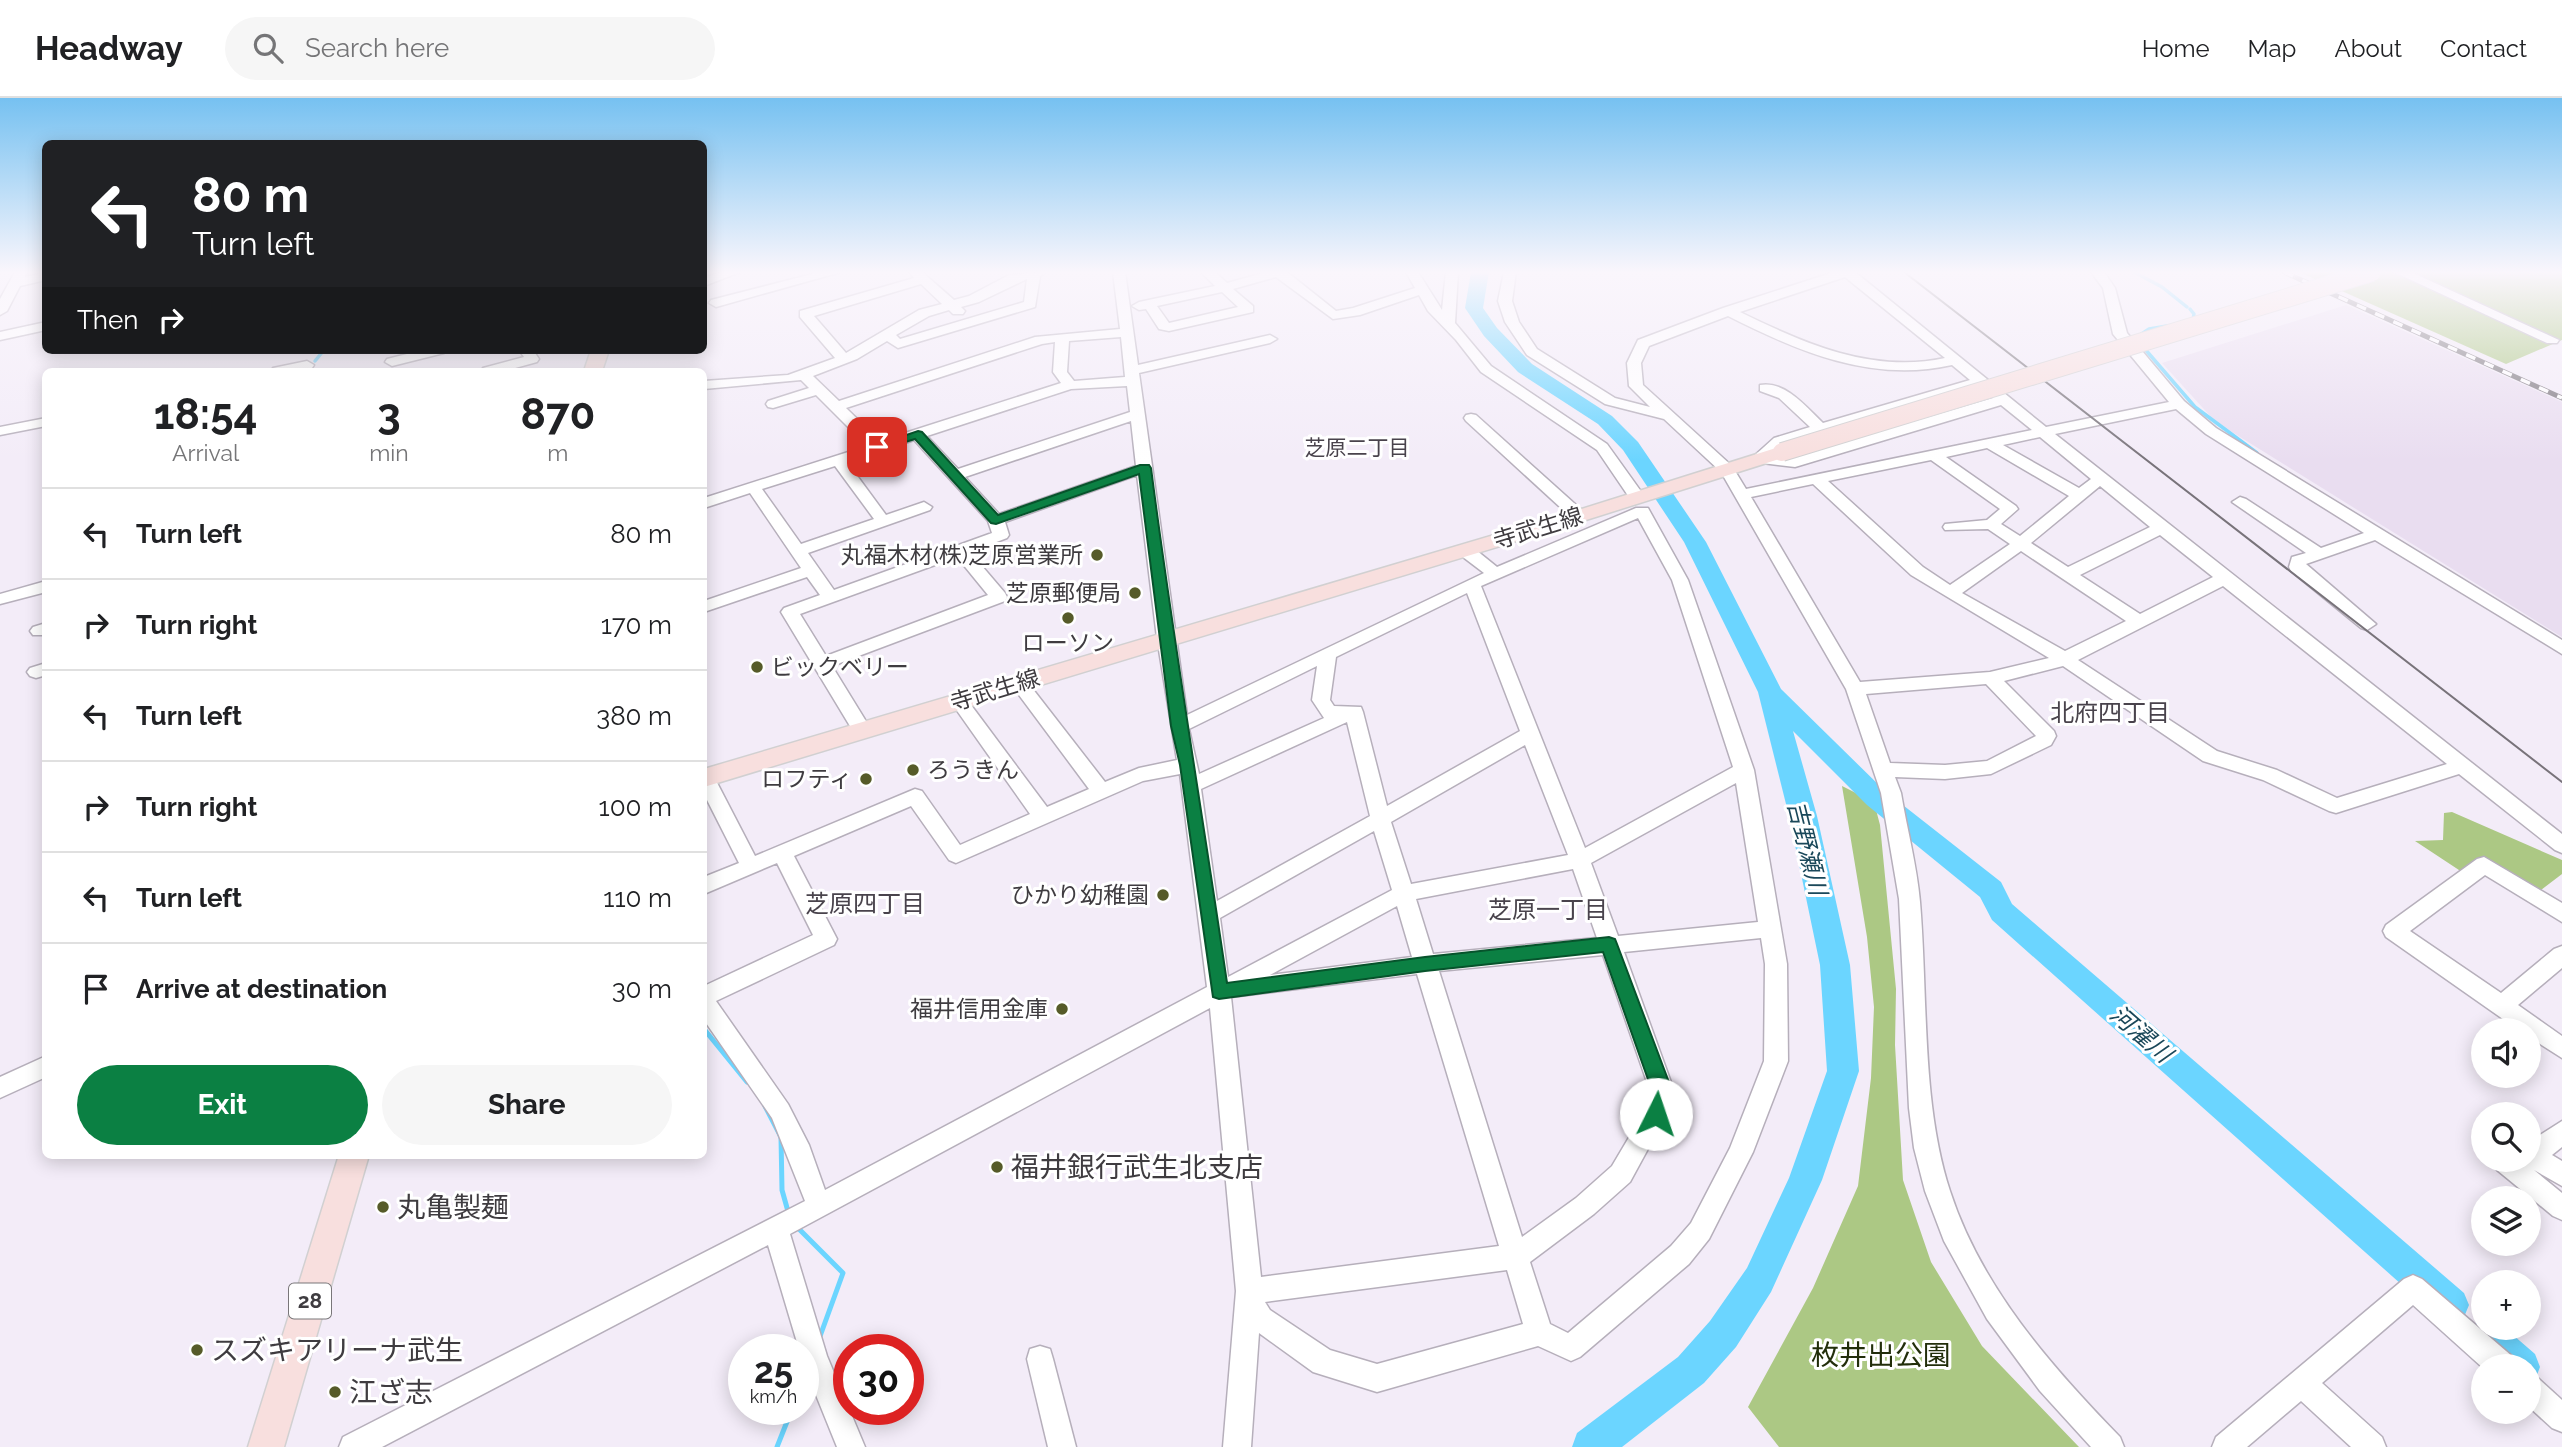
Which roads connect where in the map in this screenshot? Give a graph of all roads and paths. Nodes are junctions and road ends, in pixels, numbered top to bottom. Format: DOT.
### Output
graph roads {
  1 [pos="823,335"];
  2 [pos="888,335"];
  3 [pos="928,335"];
  4 [pos="1089,335"];
  5 [pos="1128,335"];
  6 [pos="1457,335"];
  7 [pos="1521,335"];
  8 [pos="1664,335"];
  9 [pos="1776,335"];
  10 [pos="1925,335"];
  11 [pos="2121,335"];
  12 [pos="2166,335"];
  13 [pos="2541,335"];
  14 [pos="1062,337"];
  15 [pos="1270,339"];
  16 [pos="2552,340"];
  17 [pos="422,354"];
  18 [pos="529,354"];
  19 [pos="844,359"];
  20 [pos="1956,360"];
  21 [pos="391,361"];
  22 [pos="307,362"];
  23 [pos="288,368"];
  24 [pos="499,368"];
  25 [pos="804,375"];
  26 [pos="1133,376"];
  27 [pos="1981,381"];
  28 [pos="707,385"];
  29 [pos="1070,385"];
  30 [pos="1765,388"];
  31 [pos="818,390"];
  32 [pos="2005,399"];
  33 [pos="773,404"];
  34 [pos="2179,404"];
  35 [pos="836,407"];
  36 [pos="1138,414"];
  37 [pos="1669,416"];
  38 [pos="1471,418"];
  39 [pos="42,423"];
  40 [pos="1821,429"];
  41 [pos="0,431"];
  42 [pos="2046,432"];
  43 [pos="918,434"];
  44 [pos="1990,444"];
  45 [pos="877,447"];
  46 [pos="1934,455"];
  47 [pos="1759,459"];
  48 [pos="838,460"];
  49 [pos="1144,468"];
  50 [pos="1723,470"];
  51 [pos="955,475"];
  52 [pos="1816,479"];
  53 [pos="2100,479"];
  54 [pos="753,487"];
  55 [pos="1744,494"];
  56 [pos="2079,495"];
  57 [pos="1642,496"];
  58 [pos="707,502"];
  59 [pos="2240,502"];
  60 [pos="924,507"];
  61 [pos="1579,516"];
  62 [pos="996,520"];
  63 [pos="883,521"];
  64 [pos="1991,524"];
  65 [pos="1951,527"];
  66 [pos="2161,528"];
  67 [pos="2376,534"];
  68 [pos="2021,543"];
  69 [pos="1465,550"];
  70 [pos="798,551"];
  71 [pos="961,551"];
  72 [pos="2319,554"];
  73 [pos="811,570"];
  74 [pos="1496,574"];
  75 [pos="2068,574"];
  76 [pos="2225,578"];
  77 [pos="1472,584"];
  78 [pos="42,587"];
  79 [pos="1951,593"];
  80 [pos="830,597"];
  81 [pos="0,599"];
  82 [pos="707,606"];
  83 [pos="2138,621"];
  84 [pos="2367,624"];
  85 [pos="1166,638"];
  86 [pos="2562,648"];
  87 [pos="1328,654"];
  88 [pos="2065,659"];
  89 [pos="824,663"];
  90 [pos="1990,678"];
  91 [pos="1019,683"];
  92 [pos="1855,689"];
  93 [pos="959,701"];
  94 [pos="1354,712"];
  95 [pos="1179,726"];
  96 [pos="863,731"];
  97 [pos="1529,734"];
  98 [pos="1188,765"];
  99 [pos="2462,766"];
  100 [pos="1881,769"];
  101 [pos="1744,770"];
  102 [pos="707,777"];
  103 [pos="707,784"];
  104 [pos="1190,786"];
  105 [pos="1101,790"];
  106 [pos="1891,793"];
  107 [pos="1043,817"];
  108 [pos="1380,817"];
  109 [pos="2562,845"];
  110 [pos="782,853"];
  111 [pos="1580,860"];
  112 [pos="750,865"];
  113 [pos="707,885"];
  114 [pos="1404,893"];
  115 [pos="1208,914"];
  116 [pos="2562,915"];
  117 [pos="1770,929"];
  118 [pos="1609,944"];
  119 [pos="2562,955"];
  120 [pos="1425,964"];
  121 [pos="1219,991"];
  122 [pos="707,997"];
  123 [pos="707,1005"];
  124 [pos="2501,1006"];
  125 [pos="2562,1048"];
  126 [pos="42,1068"];
  127 [pos="0,1088"];
  128 [pos="2562,1132"];
  129 [pos="2541,1150"];
  130 [pos="353,1159"];
  131 [pos="2541,1161"];
  132 [pos="2518,1172"];
  133 [pos="2562,1174"];
  134 [pos="819,1206"];
  135 [pos="2562,1208"];
  136 [pos="776,1228"];
  137 [pos="1517,1256"];
  138 [pos="1249,1296"];
  139 [pos="1539,1333"];
  140 [pos="2488,1354"];
  141 [pos="1040,1359"];
  142 [pos="2301,1382"];
  143 [pos="2541,1400"];
  144 [pos="2562,1418"];
  145 [pos="266,1447"];
  146 [pos="353,1447"];
  147 [pos="851,1447"];
  148 [pos="1062,1447"];
  149 [pos="1237,1447"];
  150 [pos="2110,1447"];
  151 [pos="2226,1447"];
  152 [pos="2372,1447"];
  1 -- 19 [label="street"];
  2 -- 3 [label="street"];
  2 -- 19 [label="street"];
  4 -- 14 [label="street"];
  5 -- 26 [label="street"];
  6 -- 57 [label="street"];
  7 -- 37 [label="street"];
  8 -- 37 [label="street"];
  9 -- 20 [label="street"];
  10 -- 20 [label="street"];
  11 -- 34 [label="street"];
  12 -- 47 [label="main road, 寺武生線, bridge"];
  13 -- 16 [label="street"];
  14 -- 29 [label="street"];
  14 -- 35 [label="street"];
  15 -- 26 [label="street"];
  17 -- 21 [label="street"];
  18 -- 24 [label="street"];
  19 -- 25 [label="street"];
  20 -- 27 [label="street"];
  22 -- 23 [label="street"];
  25 -- 28 [label="street"];
  25 -- 31 [label="street"];
  26 -- 29 [label="street"];
  26 -- 36 [label="street"];
  27 -- 32 [label="street"];
  27 -- 40 [label="street"];
  29 -- 43 [label="street"];
  30 -- 40 [label="street"];
  31 -- 33 [label="street"];
  31 -- 35 [label="street"];
  32 -- 42 [label="street"];
  32 -- 47 [label="street"];
  34 -- 42 [label="street"];
  34 -- 67 [label="street"];
  35 -- 45 [label="street"];
  36 -- 49 [label="street"];
  36 -- 51 [label="street"];
  37 -- 50 [label="street"];
  38 -- 61 [label="street"];
  39 -- 41 [label="street"];
  40 -- 47 [label="street"];
  42 -- 44 [label="street"];
  42 -- 53 [label="street"];
  43 -- 45 [label="street"];
  43 -- 51 [label="street"];
  44 -- 46 [label="street"];
  44 -- 56 [label="street"];
  45 -- 48 [label="street"];
  46 -- 52 [label="street"];
  46 -- 64 [label="street"];
  47 -- 50 [label="main road, 寺武生線"];
  48 -- 54 [label="street"];
  48 -- 63 [label="street"];
  49 -- 62 [label="street"];
  49 -- 85 [label="street"];
  50 -- 55 [label="street"];
  50 -- 57 [label="main road, 寺武生線"];
  51 -- 62 [label="street"];
  52 -- 55 [label="street"];
  52 -- 79 [label="street"];
  53 -- 56 [label="street"];
  53 -- 66 [label="street"];
  54 -- 58 [label="street"];
  54 -- 70 [label="street"];
  55 -- 92 [label="street"];
  56 -- 68 [label="street"];
  57 -- 61 [label="main road, 寺武生線"];
  59 -- 72 [label="street"];
  60 -- 63 [label="street"];
  61 -- 69 [label="main road, 寺武生線"];
  62 -- 71 [label="street"];
  63 -- 70 [label="street"];
  64 -- 65 [label="street"];
  64 -- 68 [label="street"];
  66 -- 75 [label="street"];
  66 -- 76 [label="street"];
  67 -- 72 [label="street"];
  67 -- 86 [label="street"];
  68 -- 75 [label="street"];
  68 -- 79 [label="street"];
  69 -- 74 [label="street"];
  69 -- 85 [label="main road, 寺武生線"];
  70 -- 73 [label="street"];
  71 -- 80 [label="street"];
  71 -- 89 [label="street"];
  72 -- 84 [label="street"];
  73 -- 80 [label="street"];
  73 -- 82 [label="street"];
  74 -- 77 [label="street"];
  74 -- 101 [label="street"];
  75 -- 83 [label="street"];
  76 -- 83 [label="street"];
  76 -- 99 [label="street"];
  77 -- 87 [label="street"];
  77 -- 97 [label="street"];
  78 -- 81 [label="street"];
  79 -- 88 [label="street"];
  80 -- 89 [label="street"];
  83 -- 88 [label="street"];
  85 -- 91 [label="main road, 寺武生線"];
  85 -- 95 [label="street"];
  87 -- 94 [label="street"];
  87 -- 95 [label="street"];
  88 -- 90 [label="street"];
  88 -- 99 [label="street"];
  89 -- 96 [label="street"];
  90 -- 92 [label="street"];
  90 -- 100 [label="street"];
  91 -- 93 [label="main road, 寺武生線"];
  91 -- 105 [label="street"];
  92 -- 100 [label="street"];
  93 -- 96 [label="main road, 寺武生線"];
  93 -- 107 [label="street"];
  94 -- 104 [label="street"];
  94 -- 108 [label="street"];
  95 -- 98 [label="street"];
  96 -- 102 [label="main road, 寺武生線"];
  97 -- 108 [label="street"];
  97 -- 111 [label="street"];
  98 -- 104 [label="street"];
  98 -- 105 [label="street"];
  99 -- 109 [label="street"];
  100 -- 106 [label="street"];
  101 -- 111 [label="street"];
  101 -- 117 [label="street"];
  103 -- 112 [label="street"];
  104 -- 115 [label="street"];
  105 -- 107 [label="street"];
  106 -- 150 [label="street"];
  107 -- 110 [label="street"];
  108 -- 114 [label="street"];
  108 -- 115 [label="street"];
  110 -- 112 [label="street"];
  110 -- 122 [label="street"];
  111 -- 114 [label="street"];
  111 -- 118 [label="street"];
  112 -- 113 [label="street"];
  114 -- 120 [label="street"];
  114 -- 121 [label="street"];
  115 -- 121 [label="street"];
  116 -- 124 [label="street"];
  117 -- 118 [label="street"];
  117 -- 139 [label="street"];
  118 -- 120 [label="street"];
  118 -- 137 [label="street"];
  119 -- 124 [label="street"];
  120 -- 121 [label="street"];
  120 -- 137 [label="street"];
  121 -- 134 [label="street"];
  121 -- 138 [label="street"];
  123 -- 134 [label="street"];
  124 -- 125 [label="street"];
  126 -- 127 [label="street"];
  128 -- 129 [label="street"];
  130 -- 145 [label="main road, 28"];
  131 -- 133 [label="street"];
  132 -- 135 [label="street"];
  134 -- 136 [label="street"];
  136 -- 146 [label="street"];
  136 -- 147 [label="street"];
  137 -- 138 [label="street"];
  137 -- 139 [label="street"];
  138 -- 139 [label="street"];
  138 -- 149 [label="street"];
  140 -- 142 [label="street"];
  141 -- 148 [label="street"];
  142 -- 151 [label="street"];
  142 -- 152 [label="street"];
  143 -- 144 [label="street"];
}
